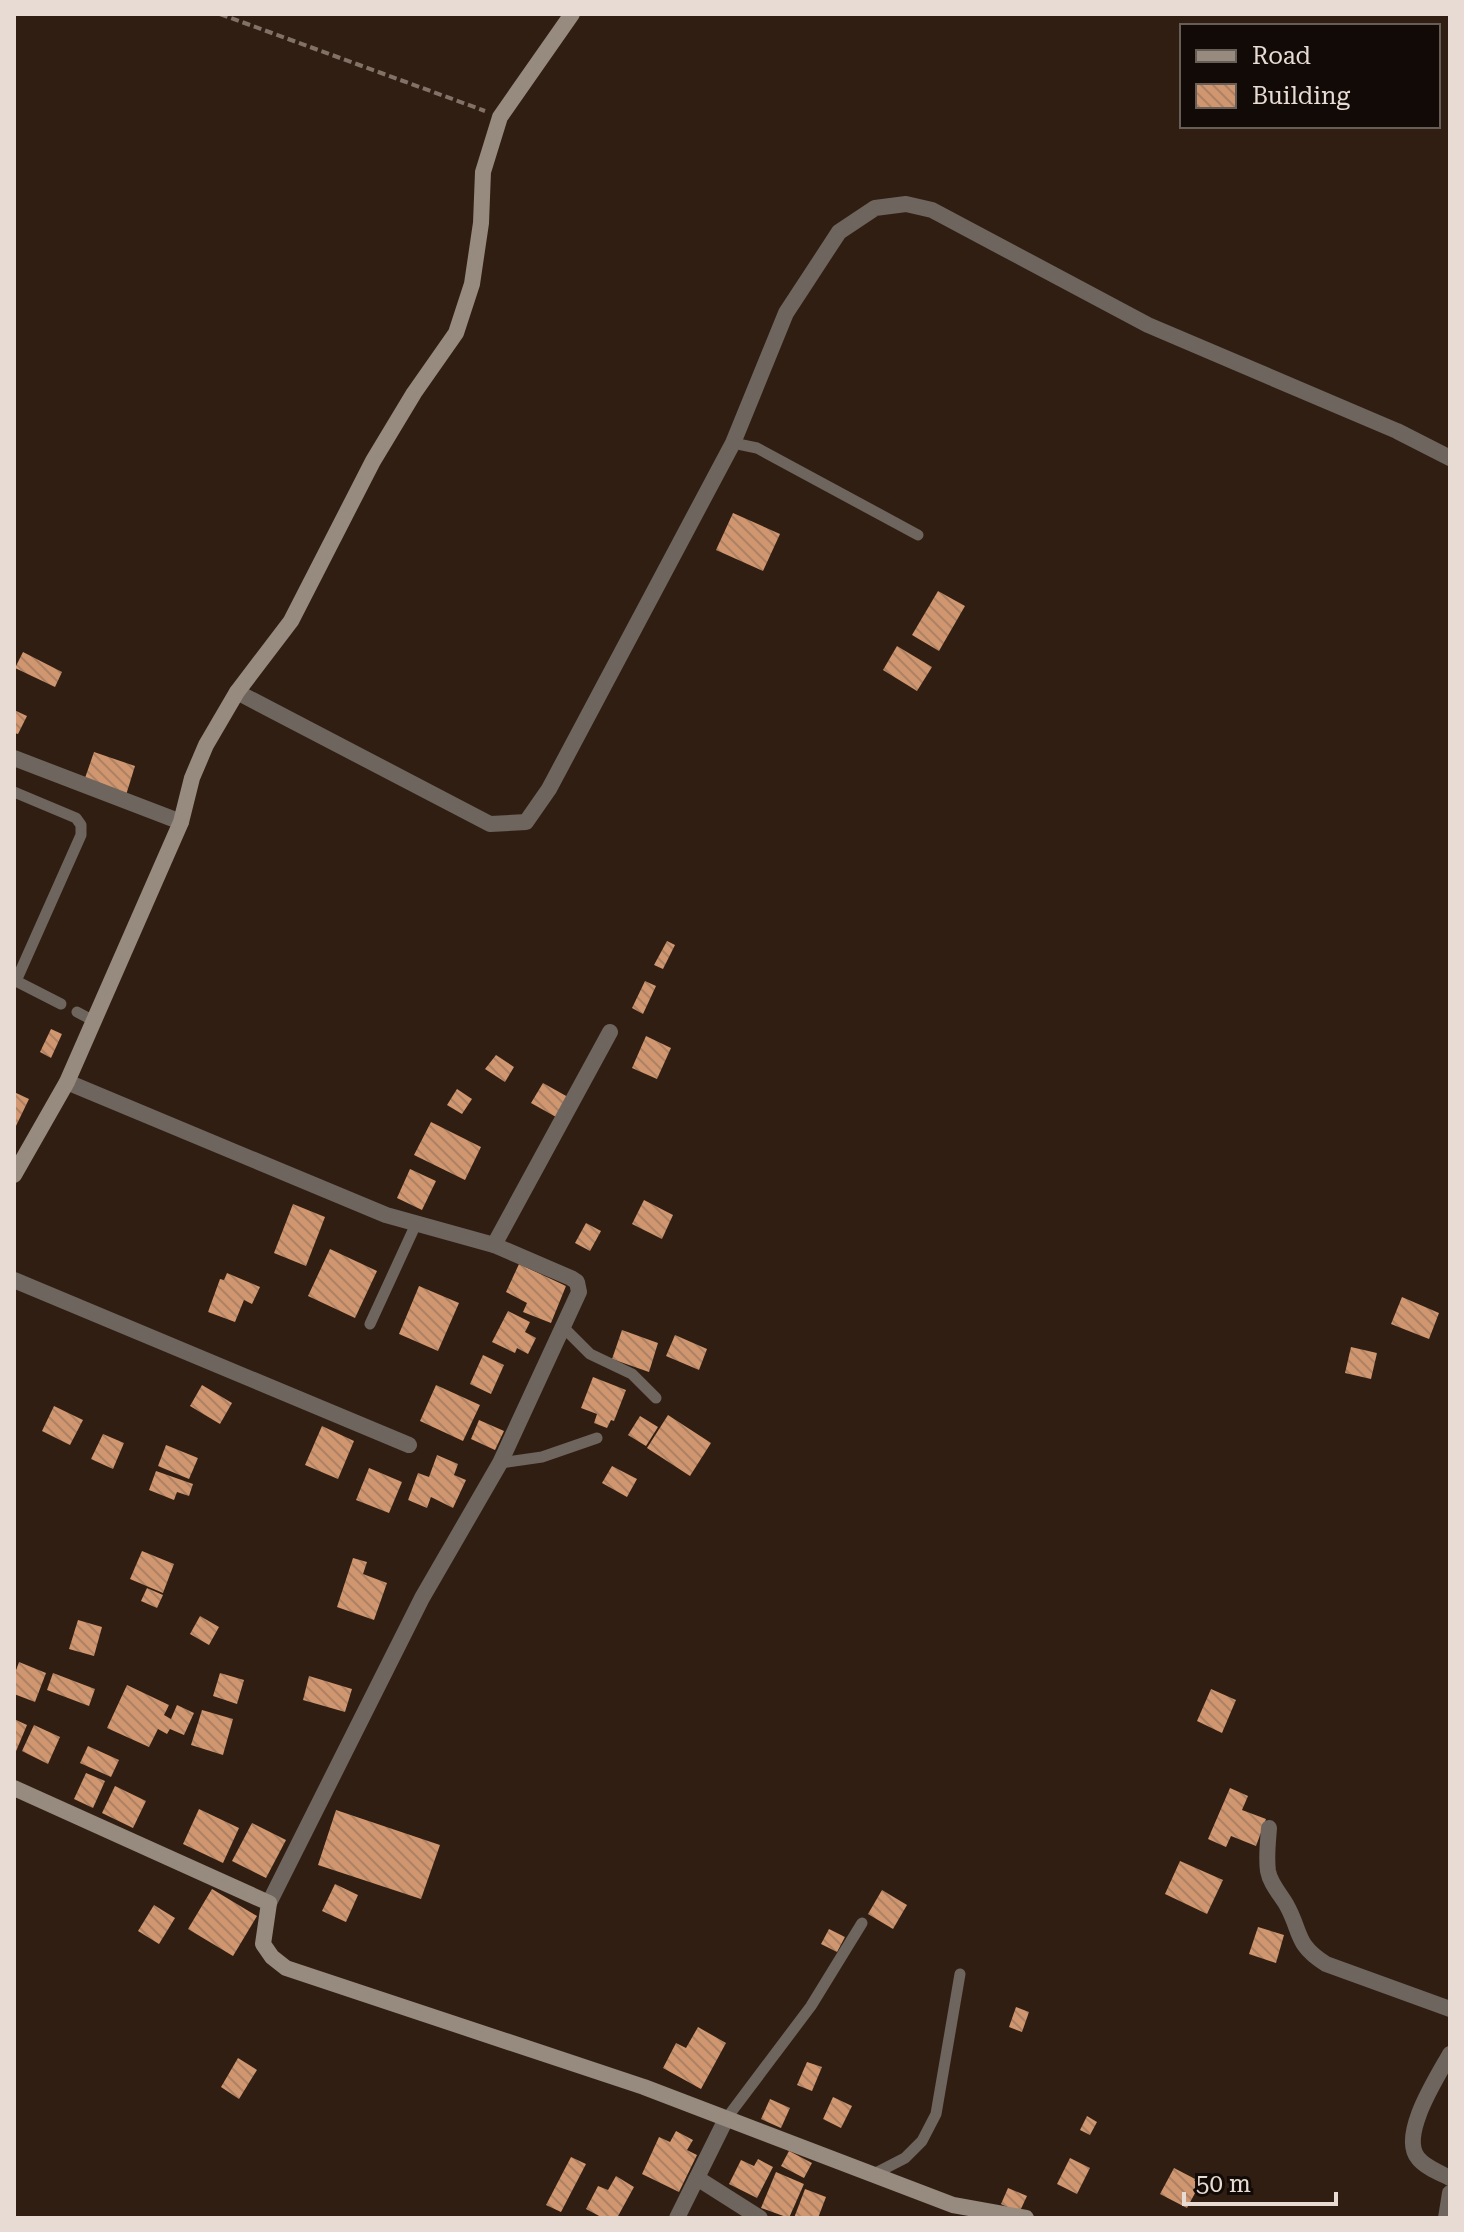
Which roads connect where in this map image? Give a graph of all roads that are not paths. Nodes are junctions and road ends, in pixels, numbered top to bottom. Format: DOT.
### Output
graph roads {
  1 [pos="572,14"];
  2 [pos="733,443"];
  3 [pos="1450,458"];
  4 [pos="918,535"];
  5 [pos="237,692"];
  6 [pos="14,758"];
  7 [pos="14,792"];
  8 [pos="181,822"];
  9 [pos="15,980"];
  10 [pos="61,1004"];
  11 [pos="77,1012"];
  12 [pos="94,1021"];
  13 [pos="610,1032"];
  14 [pos="67,1082"];
  15 [pos="14,1175"];
  16 [pos="416,1224"];
  17 [pos="494,1245"];
  18 [pos="14,1280"];
  19 [pos="370,1324"];
  20 [pos="563,1327"];
  21 [pos="656,1398"];
  22 [pos="597,1438"];
  23 [pos="409,1445"];
  24 [pos="500,1463"];
  25 [pos="14,1788"];
  26 [pos="1269,1828"];
  27 [pos="269,1903"];
  28 [pos="862,1923"];
  29 [pos="960,1974"];
  30 [pos="1450,2009"];
  31 [pos="1450,2054"];
  32 [pos="726,2119"];
  33 [pos="872,2175"];
  34 [pos="697,2178"];
  35 [pos="1450,2178"];
  36 [pos="1450,2193"];
  37 [pos="950,2211"];
  38 [pos="677,2218"];
  39 [pos="760,2218"];
  40 [pos="1026,2218"];
  41 [pos="1446,2218"];
  1 -- 5 [label="street"];
  2 -- 3 [label="street"];
  2 -- 4 [label="lane"];
  2 -- 5 [label="street"];
  5 -- 8 [label="street"];
  6 -- 8 [label="street"];
  7 -- 9 [label="lane"];
  8 -- 12 [label="street"];
  9 -- 10 [label="lane"];
  11 -- 12 [label="lane"];
  12 -- 14 [label="street"];
  13 -- 17 [label="street"];
  14 -- 15 [label="street"];
  14 -- 16 [label="street"];
  16 -- 17 [label="street"];
  16 -- 19 [label="lane"];
  17 -- 20 [label="street"];
  18 -- 23 [label="street"];
  20 -- 21 [label="lane"];
  20 -- 24 [label="street"];
  22 -- 24 [label="lane"];
  24 -- 27 [label="street"];
  25 -- 27 [label="street"];
  26 -- 30 [label="street"];
  27 -- 32 [label="street"];
  28 -- 32 [label="lane"];
  29 -- 33 [label="lane"];
  31 -- 35 [label="street"];
  32 -- 33 [label="street"];
  32 -- 34 [label="street"];
  33 -- 37 [label="street"];
  34 -- 38 [label="street"];
  34 -- 39 [label="street"];
  36 -- 41 [label="street"];
  37 -- 40 [label="street"];
}
